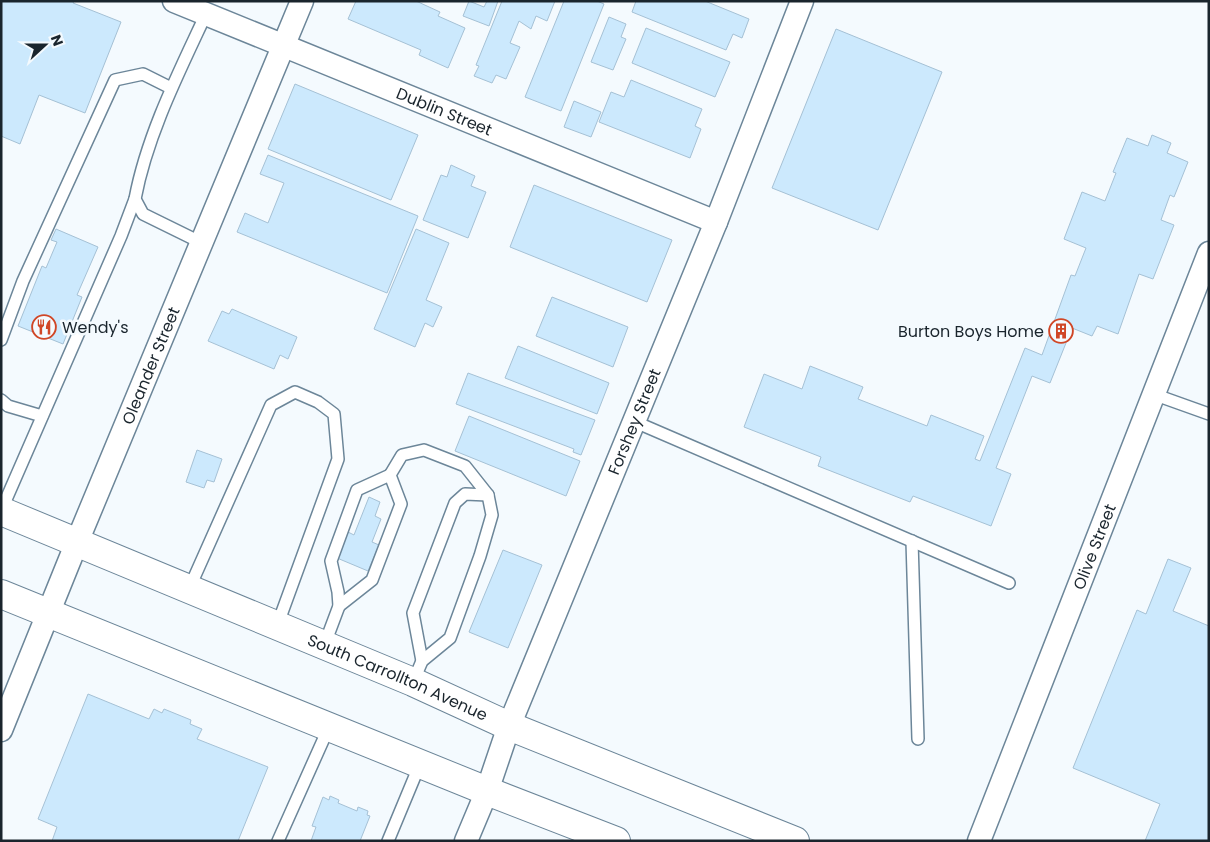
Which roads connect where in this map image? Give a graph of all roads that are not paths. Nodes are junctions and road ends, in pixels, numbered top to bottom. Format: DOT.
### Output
graph roads {
  1 [pos="174,1"];
  2 [pos="302,1"];
  3 [pos="802,1"];
  4 [pos="206,14"];
  5 [pos="286,46"];
  6 [pos="171,88"];
  7 [pos="135,199"];
  8 [pos="716,222"];
  9 [pos="202,243"];
  10 [pos="1209,253"];
  11 [pos="1,340"];
  12 [pos="1153,394"];
  13 [pos="1,400"];
  14 [pos="1209,401"];
  15 [pos="1206,413"];
  16 [pos="42,416"];
  17 [pos="633,421"];
  18 [pos="390,475"];
  19 [pos="488,495"];
  20 [pos="1,511"];
  21 [pos="77,542"];
  22 [pos="912,542"];
  23 [pos="1008,584"];
  24 [pos="189,589"];
  25 [pos="1,594"];
  26 [pos="339,606"];
  27 [pos="48,612"];
  28 [pos="277,626"];
  29 [pos="324,646"];
  30 [pos="417,672"];
  31 [pos="9,690"];
  32 [pos="509,726"];
  33 [pos="329,727"];
  34 [pos="1,730"];
  35 [pos="918,738"];
  36 [pos="420,764"];
  37 [pos="487,791"];
  38 [pos="278,841"];
  39 [pos="388,841"];
  40 [pos="466,841"];
  41 [pos="616,841"];
  42 [pos="796,841"];
  43 [pos="979,841"];
  1 -- 4 [label="street, Dublin Street"];
  2 -- 5 [label="street, Oleander Street"];
  3 -- 8 [label="street, Forshey Street"];
  4 -- 5 [label="street, Dublin Street"];
  4 -- 6 [label="lane"];
  5 -- 8 [label="street, Dublin Street"];
  5 -- 9 [label="street, Oleander Street"];
  6 -- 7 [label="lane"];
  6 -- 11 [label="lane"];
  7 -- 9 [label="lane"];
  7 -- 16 [label="lane"];
  8 -- 17 [label="street, Forshey Street"];
  9 -- 21 [label="street, Oleander Street"];
  10 -- 12 [label="street, Olive Street"];
  12 -- 15 [label="lane"];
  12 -- 43 [label="street, Olive Street"];
  13 -- 16 [label="lane"];
  14 -- 15 [label="lane"];
  16 -- 20 [label="lane"];
  17 -- 22 [label="lane"];
  17 -- 32 [label="street, Forshey Street"];
  18 -- 19 [label="lane"];
  18 -- 26 [label="lane"];
  18 -- 26 [label="lane"];
  19 -- 30 [label="lane"];
  19 -- 30 [label="lane"];
  20 -- 21 [label="main road, South Carrollton Avenue"];
  21 -- 24 [label="main road, South Carrollton Avenue"];
  21 -- 27 [label="street, Oleander Street"];
  22 -- 23 [label="lane"];
  22 -- 35 [label="lane"];
  24 -- 28 [label="main road, South Carrollton Avenue"];
  24 -- 28 [label="lane"];
  25 -- 27 [label="main road"];
  26 -- 29 [label="lane"];
  27 -- 31 [label="street, Oleander Street"];
  27 -- 33 [label="main road"];
  28 -- 29 [label="main road, South Carrollton Avenue"];
  29 -- 30 [label="main road, South Carrollton Avenue"];
  30 -- 32 [label="main road, South Carrollton Avenue"];
  31 -- 34 [label="street, Oleander Street"];
  32 -- 37 [label="street, Forshey Street"];
  32 -- 42 [label="main road, South Carrollton Avenue"];
  33 -- 36 [label="main road"];
  33 -- 38 [label="lane"];
  36 -- 37 [label="main road"];
  36 -- 39 [label="lane"];
  37 -- 40 [label="street, Forshey Street"];
  37 -- 41 [label="main road"];
}
